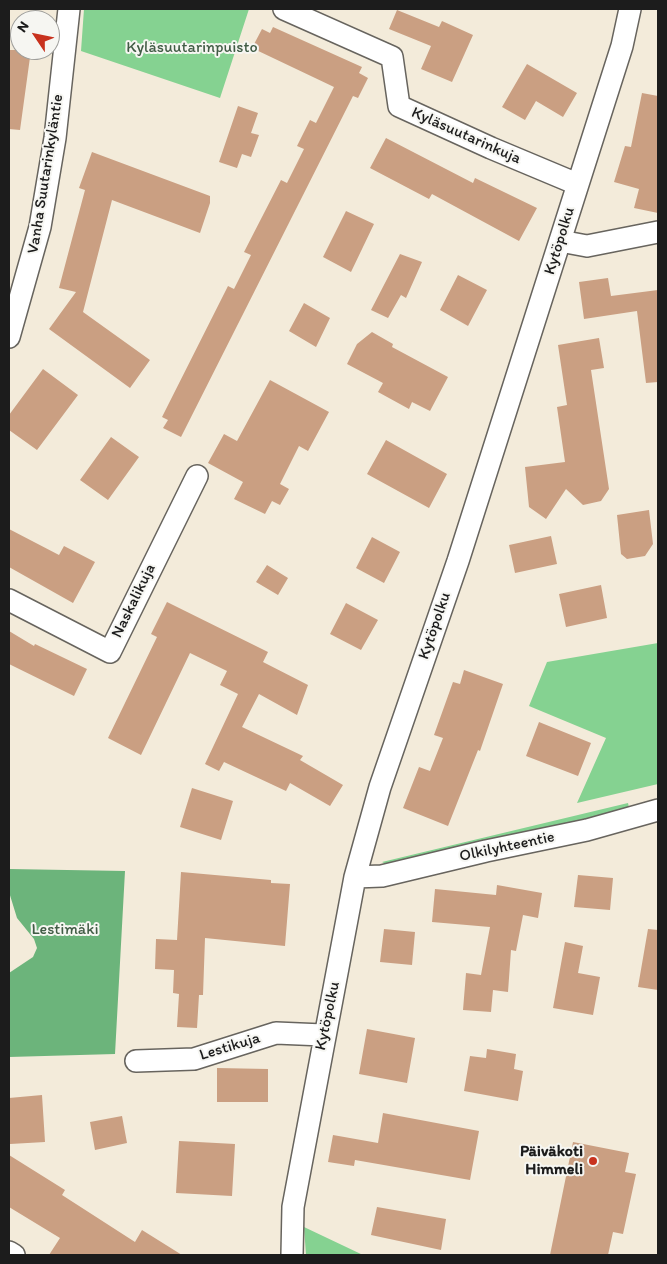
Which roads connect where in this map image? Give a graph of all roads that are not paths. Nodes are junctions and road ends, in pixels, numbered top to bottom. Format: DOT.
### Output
graph roads {
  1 [pos="69,9"];
  2 [pos="284,9"];
  3 [pos="630,9"];
  4 [pos="577,184"];
  5 [pos="658,232"];
  6 [pos="560,240"];
  7 [pos="9,337"];
  8 [pos="197,476"];
  9 [pos="9,600"];
  10 [pos="658,810"];
  11 [pos="355,877"];
  12 [pos="323,1035"];
  13 [pos="136,1061"];
  14 [pos="9,1252"];
  15 [pos="14,1255"];
  16 [pos="292,1255"];
  1 -- 7 [label="street, Vanha Suutarinkyläntie"];
  2 -- 4 [label="street, Kyläsuutarinkuja"];
  3 -- 4 [label="street, Kytöpolku"];
  4 -- 6 [label="street, Kytöpolku"];
  5 -- 6 [label="street"];
  6 -- 11 [label="street, Kytöpolku"];
  8 -- 9 [label="street, Naskalikuja"];
  10 -- 11 [label="street, Olkilyhteentie"];
  11 -- 12 [label="street, Kytöpolku"];
  12 -- 13 [label="street, Lestikuja"];
  12 -- 16 [label="street, Kytöpolku"];
  14 -- 15 [label="street"];
}
